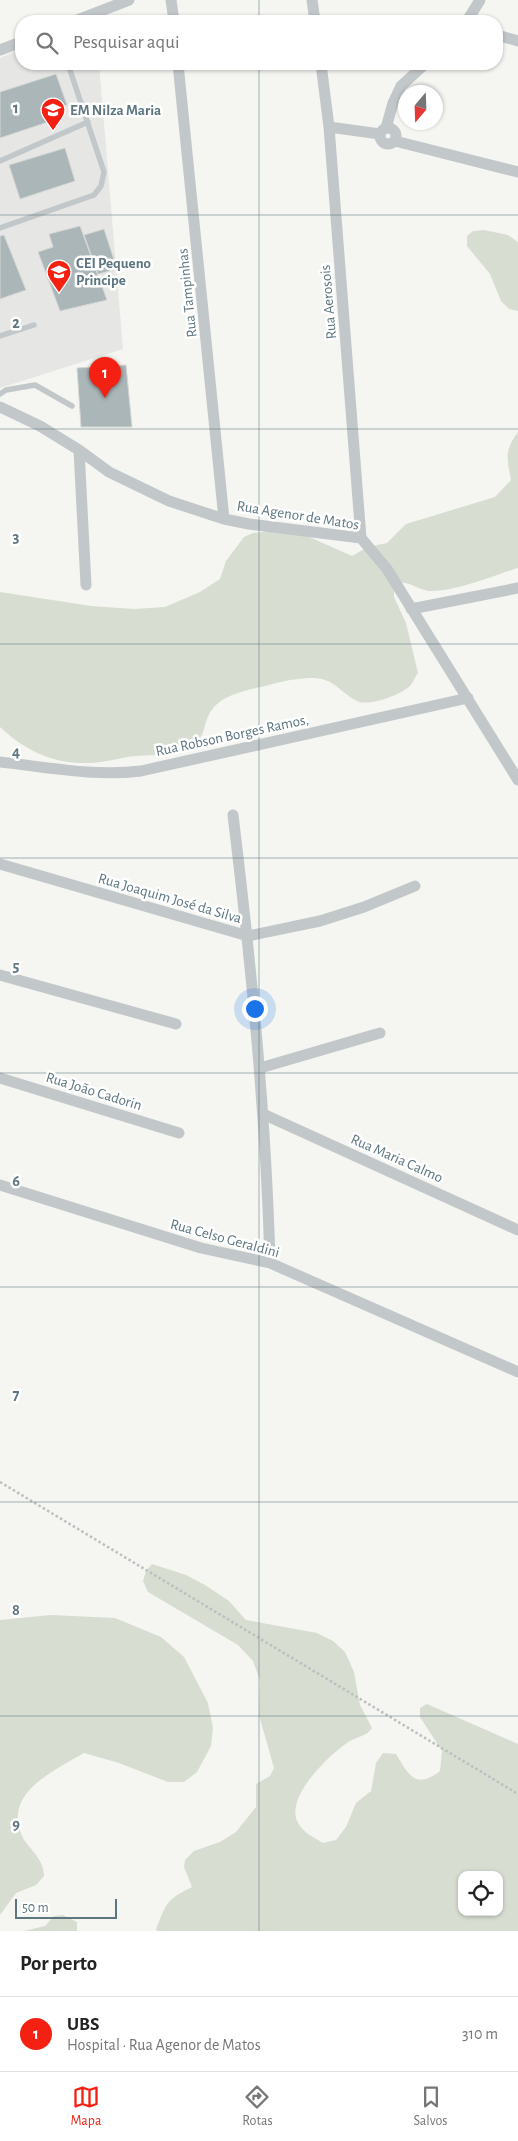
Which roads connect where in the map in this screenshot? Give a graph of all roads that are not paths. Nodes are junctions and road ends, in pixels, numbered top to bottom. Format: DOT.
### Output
graph roads {
  1 [pos="129,0"];
  2 [pos="171,0"];
  3 [pos="312,0"];
  4 [pos="480,0"];
  5 [pos="90,15"];
  6 [pos="173,15"];
  7 [pos="314,15"];
  8 [pos="470,15"];
  9 [pos="503,37"];
  10 [pos="518,41"];
  11 [pos="15,44"];
  12 [pos="0,50"];
  13 [pos="70,70"];
  14 [pos="179,70"];
  15 [pos="322,70"];
  16 [pos="418,70"];
  17 [pos="88,122"];
  18 [pos="329,127"];
  19 [pos="388,134"];
  20 [pos="0,161"];
  21 [pos="518,172"];
  22 [pos="0,228"];
  23 [pos="34,325"];
  24 [pos="0,336"];
  25 [pos="0,394"];
  26 [pos="72,406"];
  27 [pos="0,407"];
  28 [pos="79,450"];
  29 [pos="224,519"];
  30 [pos="361,538"];
  31 [pos="86,585"];
  32 [pos="518,588"];
  33 [pos="411,609"];
  34 [pos="468,698"];
  35 [pos="0,762"];
  36 [pos="518,780"];
  37 [pos="233,815"];
  38 [pos="0,864"];
  39 [pos="415,886"];
  40 [pos="248,936"];
  41 [pos="0,975"];
  42 [pos="176,1024"];
  43 [pos="380,1033"];
  44 [pos="260,1068"];
  45 [pos="0,1078"];
  46 [pos="263,1114"];
  47 [pos="179,1133"];
  48 [pos="0,1185"];
  49 [pos="518,1230"];
  50 [pos="270,1263"];
  51 [pos="518,1372"];
  1 -- 5 [label="street"];
  2 -- 6 [label="street"];
  3 -- 7 [label="street"];
  4 -- 8 [label="street"];
  9 -- 10 [label="street"];
  11 -- 12 [label="street"];
  13 -- 17 [label="lane"];
  14 -- 29 [label="street, Rua Tampinhas"];
  15 -- 18 [label="street, Rua Aerosois"];
  16 -- 19 [label="street"];
  17 -- 20 [label="lane"];
  17 -- 22 [label="lane"];
  18 -- 19 [label="street"];
  18 -- 30 [label="street, Rua Aerosois"];
  19 -- 21 [label="street"];
  23 -- 24 [label="lane"];
  25 -- 26 [label="lane"];
  27 -- 28 [label="street, Rua Agenor de Matos"];
  28 -- 29 [label="street, Rua Agenor de Matos"];
  28 -- 31 [label="street"];
  29 -- 30 [label="street, Rua Agenor de Matos"];
  30 -- 33 [label="street, Rua Agenor de Matos"];
  32 -- 33 [label="street"];
  33 -- 34 [label="street, Rua Agenor de Matos"];
  34 -- 35 [label="street, Rua Robson Borges Ramos,"];
  34 -- 36 [label="street, Rua Agenor de Matos"];
  37 -- 40 [label="street"];
  38 -- 40 [label="street, Rua Joaquim José da Silva"];
  39 -- 40 [label="street"];
  40 -- 44 [label="street, Rua Joaquim José da Silva"];
  41 -- 42 [label="street"];
  43 -- 44 [label="street"];
  44 -- 46 [label="street, Rua Joaquim José da Silva"];
  45 -- 47 [label="street, Rua João Cadorin"];
  46 -- 49 [label="street, Rua Maria Calmo"];
  46 -- 50 [label="street, Rua Joaquim José da Silva"];
  48 -- 50 [label="street, Rua Celso Geraldini"];
  50 -- 51 [label="street, Rua Celso Geraldini"];
}
